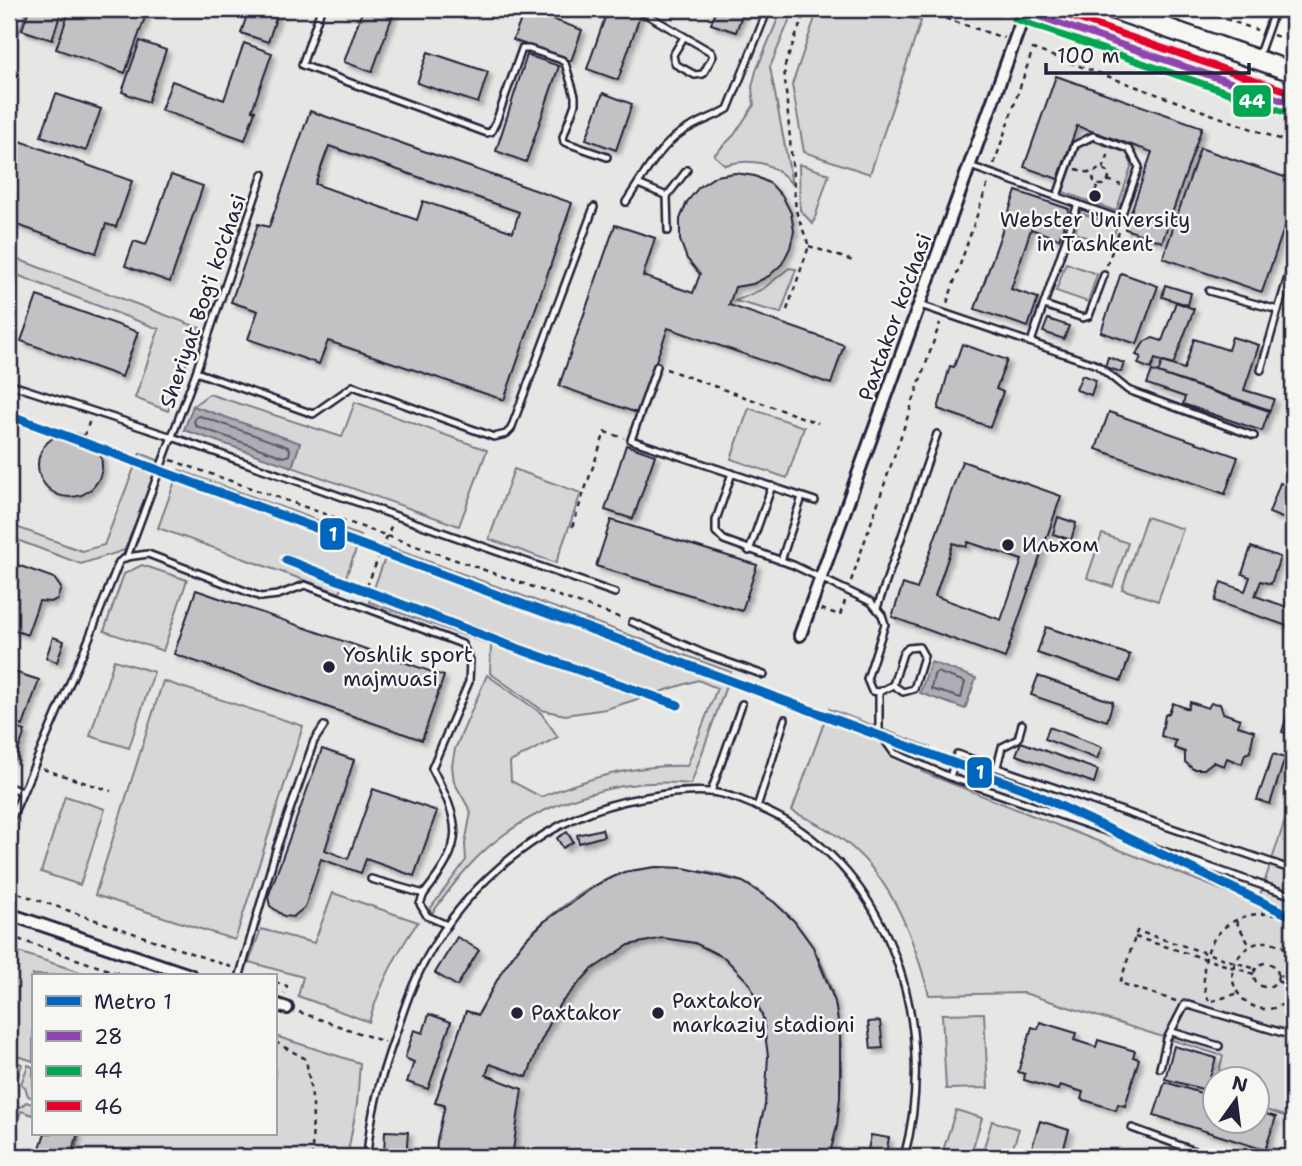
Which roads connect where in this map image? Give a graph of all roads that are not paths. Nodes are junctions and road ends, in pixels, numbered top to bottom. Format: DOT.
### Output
graph roads {
  1 [pos="321,9"];
  2 [pos="637,9"];
  3 [pos="768,9"];
  4 [pos="1027,9"];
  5 [pos="1112,9"];
  6 [pos="1275,9"];
  7 [pos="684,37"];
  8 [pos="1257,60"];
  9 [pos="1293,72"];
  10 [pos="1293,104"];
  11 [pos="607,157"];
  12 [pos="970,166"];
  13 [pos="687,170"];
  14 [pos="263,174"];
  15 [pos="638,184"];
  16 [pos="667,196"];
  17 [pos="1057,196"];
  18 [pos="626,202"];
  19 [pos="1078,204"];
  20 [pos="594,207"];
  21 [pos="668,231"];
  22 [pos="1293,261"];
  23 [pos="1104,275"];
  24 [pos="1209,291"];
  25 [pos="920,305"];
  26 [pos="1044,305"];
  27 [pos="1278,310"];
  28 [pos="1031,342"];
  29 [pos="657,366"];
  30 [pos="1261,370"];
  31 [pos="196,372"];
  32 [pos="9,384"];
  33 [pos="936,434"];
  34 [pos="1254,436"];
  35 [pos="172,437"];
  36 [pos="732,473"];
  37 [pos="772,486"];
  38 [pos="802,496"];
  39 [pos="815,501"];
  40 [pos="749,551"];
  41 [pos="127,557"];
  42 [pos="781,561"];
  43 [pos="822,577"];
  44 [pos="615,593"];
  45 [pos="877,608"];
  46 [pos="632,622"];
  47 [pos="800,635"];
  48 [pos="764,676"];
  49 [pos="892,685"];
  50 [pos="879,692"];
  51 [pos="742,704"];
  52 [pos="785,719"];
  53 [pos="1022,724"];
  54 [pos="324,726"];
  55 [pos="997,767"];
  56 [pos="950,776"];
  57 [pos="9,787"];
  58 [pos="22,792"];
  59 [pos="712,792"];
  60 [pos="757,807"];
  61 [pos="9,824"];
  62 [pos="1293,870"];
  63 [pos="371,879"];
  64 [pos="424,894"];
  65 [pos="1293,896"];
  66 [pos="9,914"];
  67 [pos="447,926"];
  68 [pos="240,973"];
  69 [pos="187,974"];
  70 [pos="276,1004"];
  71 [pos="287,1008"];
  72 [pos="1172,1032"];
  73 [pos="1293,1037"];
  74 [pos="1219,1046"];
  75 [pos="1160,1068"];
  76 [pos="1132,1128"];
  77 [pos="367,1157"];
  78 [pos="904,1157"];
  79 [pos="1211,1157"];
  1 -- 11 [label="lane"];
  2 -- 7 [label="lane"];
  3 -- 15 [label="lane"];
  4 -- 10 [label="main road"];
  4 -- 12 [label="street, Paxtakor ko'chasi"];
  5 -- 8 [label="main road"];
  6 -- 8 [label="lane"];
  7 -- 7 [label="lane"];
  8 -- 9 [label="main road"];
  12 -- 17 [label="lane"];
  12 -- 25 [label="street, Paxtakor ko'chasi"];
  13 -- 16 [label="lane"];
  14 -- 31 [label="lane, Sheriyat Bog'i ko'chasi"];
  15 -- 16 [label="lane"];
  15 -- 18 [label="lane"];
  16 -- 21 [label="lane"];
  17 -- 19 [label="lane"];
  17 -- 19 [label="lane"];
  19 -- 26 [label="lane"];
  20 -- 31 [label="lane"];
  22 -- 27 [label="lane"];
  23 -- 26 [label="lane"];
  24 -- 27 [label="lane"];
  25 -- 28 [label="lane"];
  25 -- 43 [label="street, Paxtakor ko'chasi"];
  26 -- 28 [label="lane"];
  27 -- 30 [label="lane"];
  28 -- 34 [label="lane"];
  29 -- 36 [label="lane"];
  31 -- 35 [label="lane, Sheriyat Bog'i ko'chasi"];
  32 -- 35 [label="lane"];
  33 -- 45 [label="lane"];
  35 -- 41 [label="lane, Sheriyat Bog'i ko'chasi"];
  35 -- 44 [label="lane"];
  36 -- 37 [label="lane"];
  36 -- 40 [label="lane"];
  37 -- 38 [label="lane"];
  37 -- 40 [label="lane"];
  38 -- 39 [label="lane"];
  38 -- 42 [label="lane"];
  40 -- 42 [label="lane"];
  41 -- 58 [label="lane, Sheriyat Bog'i ko'chasi"];
  41 -- 64 [label="lane"];
  42 -- 43 [label="lane"];
  43 -- 45 [label="lane"];
  43 -- 47 [label="street, Paxtakor ko'chasi"];
  45 -- 50 [label="lane"];
  46 -- 48 [label="lane"];
  49 -- 49 [label="lane"];
  49 -- 50 [label="lane"];
  50 -- 56 [label="lane"];
  51 -- 59 [label="lane"];
  52 -- 60 [label="lane"];
  53 -- 55 [label="lane"];
  54 -- 68 [label="lane"];
  55 -- 56 [label="lane"];
  55 -- 62 [label="lane"];
  56 -- 65 [label="lane"];
  57 -- 58 [label="lane"];
  58 -- 61 [label="lane"];
  59 -- 60 [label="lane"];
  59 -- 67 [label="lane"];
  60 -- 78 [label="lane"];
  63 -- 64 [label="lane"];
  64 -- 67 [label="lane"];
  66 -- 69 [label="street"];
  67 -- 77 [label="lane"];
  70 -- 71 [label="street"];
  72 -- 73 [label="lane"];
  72 -- 74 [label="lane"];
  72 -- 75 [label="lane"];
  76 -- 79 [label="lane"];
}
